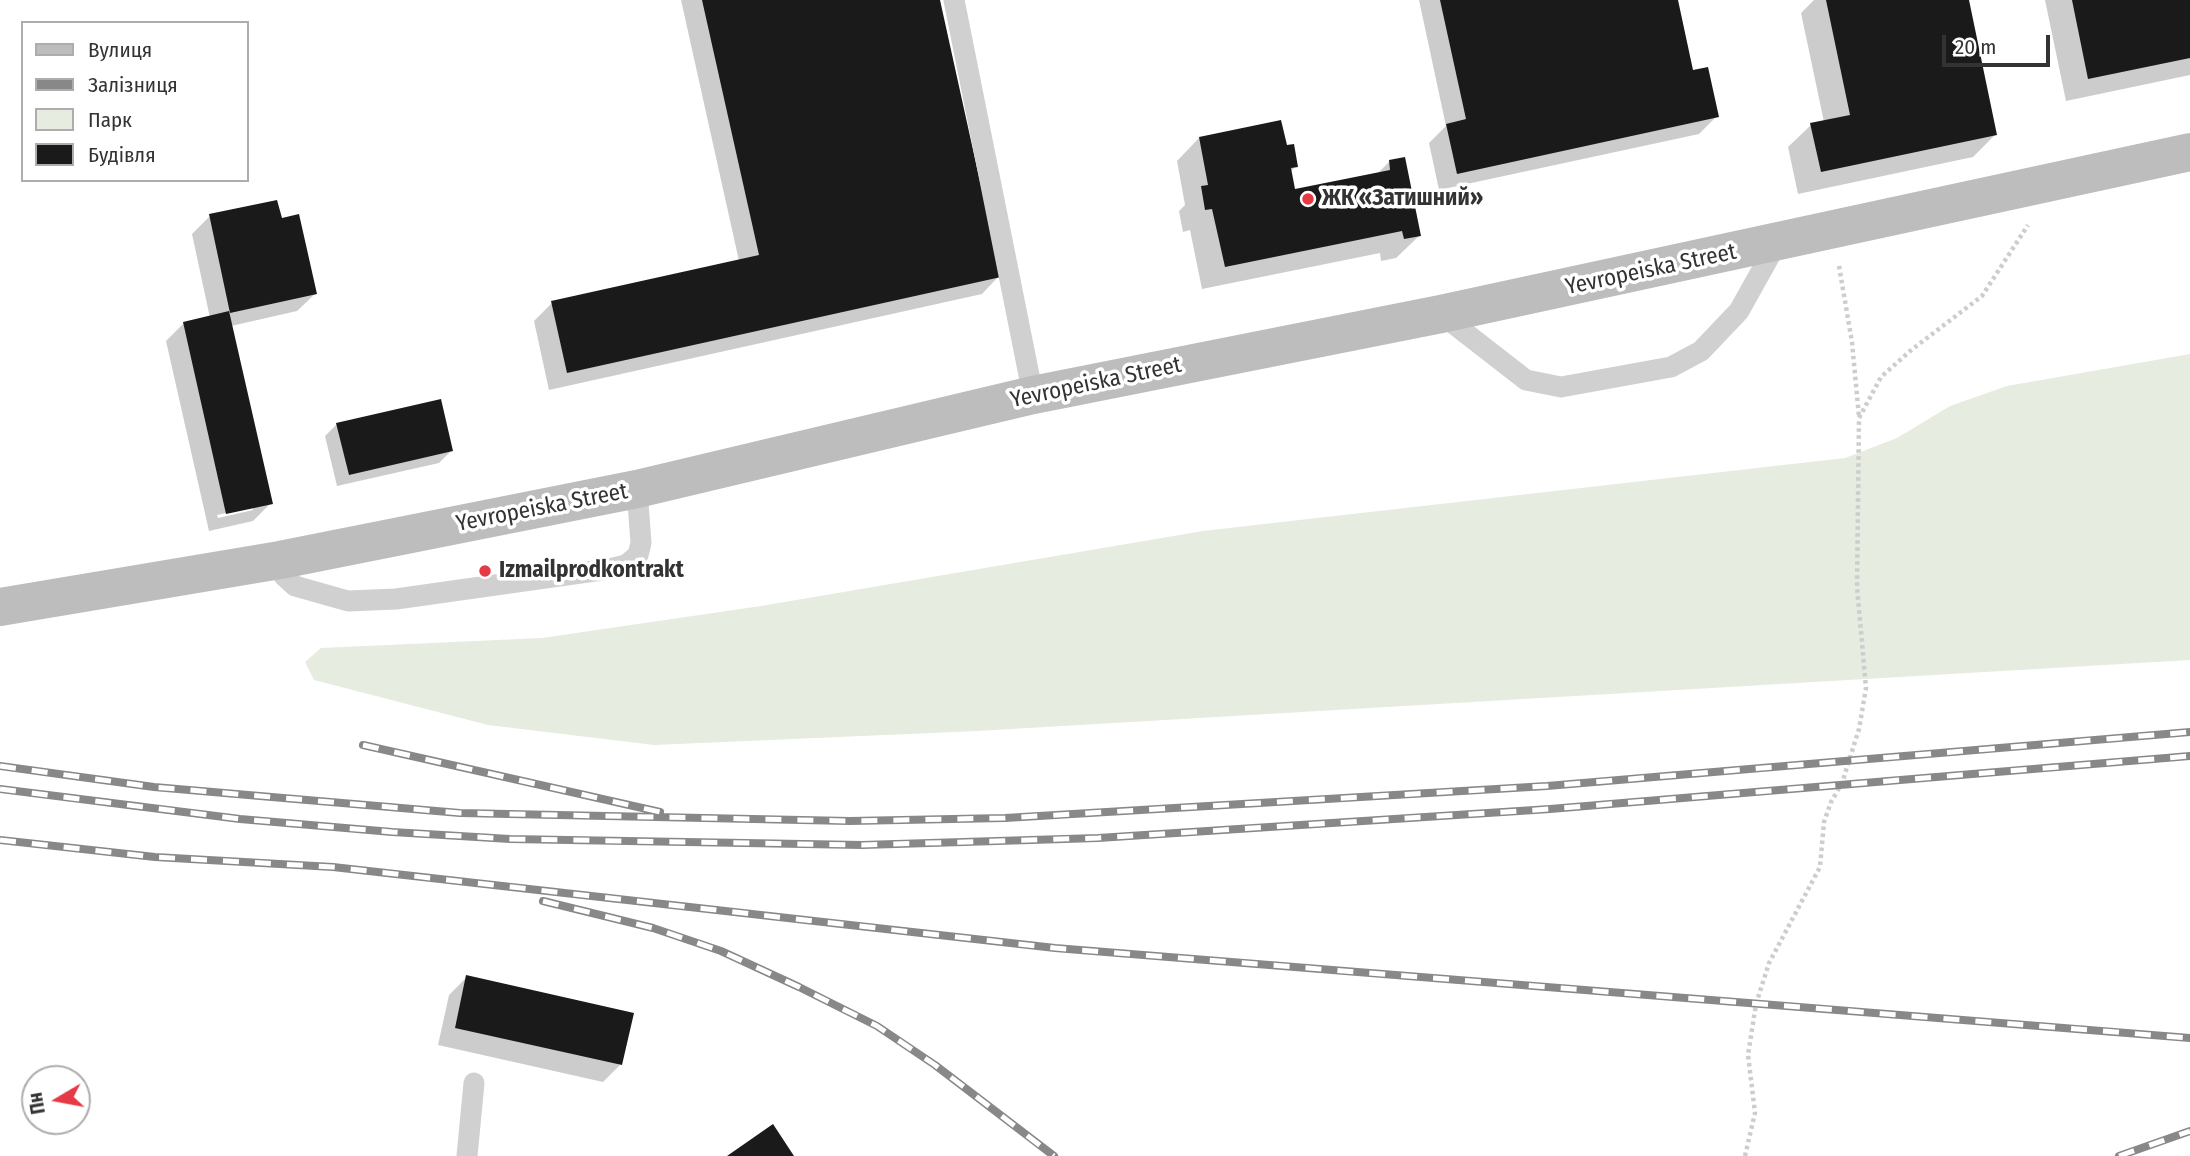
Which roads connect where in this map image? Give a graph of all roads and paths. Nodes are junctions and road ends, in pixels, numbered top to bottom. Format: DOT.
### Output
graph roads {
  1 [pos="954,0"];
  2 [pos="2190,152"];
  3 [pos="2056,180"];
  4 [pos="1777,243"];
  5 [pos="1838,258"];
  6 [pos="1441,314"];
  7 [pos="1033,395"];
  8 [pos="1859,418"];
  9 [pos="637,489"];
  10 [pos="280,560"];
  11 [pos="0,607"];
  12 [pos="474,1083"];
  13 [pos="467,1156"];
  14 [pos="1745,1156"];
  1 -- 7 [label="lane"];
  2 -- 3 [label="main road, Yevropeiska Street"];
  3 -- 4 [label="main road, Yevropeiska Street"];
  3 -- 8 [label="path"];
  4 -- 6 [label="main road, Yevropeiska Street"];
  4 -- 6 [label="lane"];
  5 -- 8 [label="path"];
  6 -- 7 [label="main road, Yevropeiska Street"];
  7 -- 9 [label="main road, Yevropeiska Street"];
  8 -- 14 [label="path"];
  9 -- 10 [label="main road, Yevropeiska Street"];
  9 -- 10 [label="lane"];
  10 -- 11 [label="main road, Yevropeiska Street"];
  12 -- 13 [label="lane"];
}
